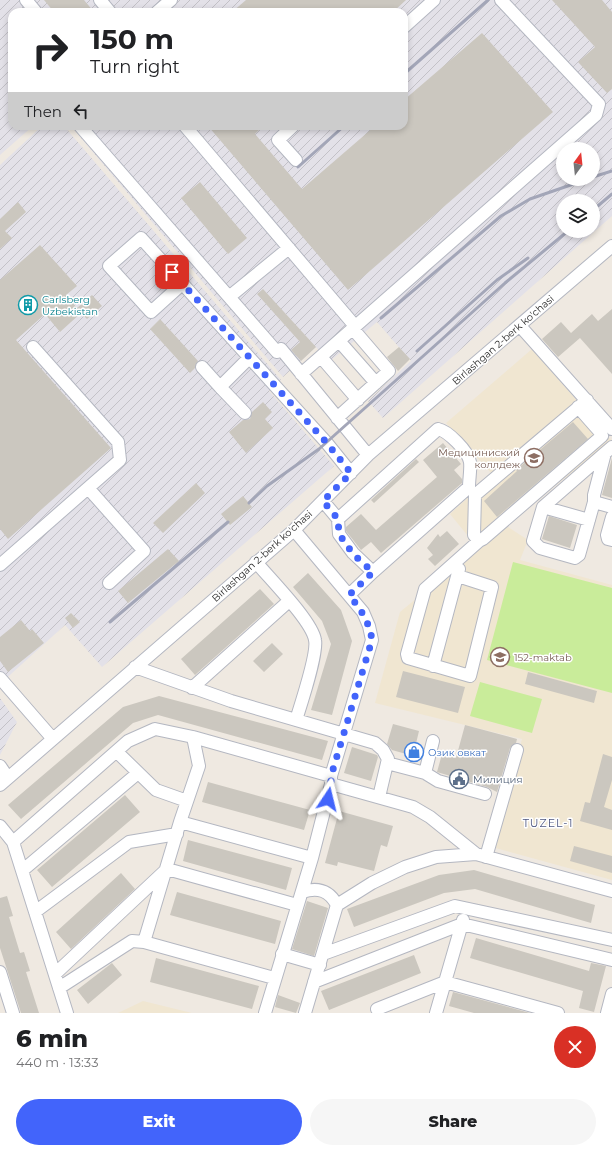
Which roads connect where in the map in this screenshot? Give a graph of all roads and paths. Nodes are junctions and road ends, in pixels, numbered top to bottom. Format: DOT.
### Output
graph roads {
  1 [pos="26,0"];
  2 [pos="100,0"];
  3 [pos="171,0"];
  4 [pos="434,0"];
  5 [pos="501,0"];
  6 [pos="157,7"];
  7 [pos="33,8"];
  8 [pos="107,8"];
  9 [pos="408,23"];
  10 [pos="83,130"];
  11 [pos="188,130"];
  12 [pos="289,130"];
  13 [pos="296,160"];
  14 [pos="612,246"];
  15 [pos="289,248"];
  16 [pos="182,284"];
  17 [pos="230,298"];
  18 [pos="520,326"];
  19 [pos="354,328"];
  20 [pos="339,341"];
  21 [pos="33,347"];
  22 [pos="321,357"];
  23 [pos="249,358"];
  24 [pos="202,367"];
  25 [pos="301,374"];
  26 [pos="376,383"];
  27 [pos="220,387"];
  28 [pos="358,400"];
  29 [pos="582,404"];
  30 [pos="245,413"];
  31 [pos="337,418"];
  32 [pos="612,428"];
  33 [pos="608,450"];
  34 [pos="368,455"];
  35 [pos="351,473"];
  36 [pos="88,488"];
  37 [pos="323,501"];
  38 [pos="594,502"];
  39 [pos="543,507"];
  40 [pos="612,507"];
  41 [pos="612,517"];
  42 [pos="338,519"];
  43 [pos="589,520"];
  44 [pos="294,530"];
  45 [pos="612,540"];
  46 [pos="478,541"];
  47 [pos="459,558"];
  48 [pos="256,562"];
  49 [pos="0,565"];
  50 [pos="373,572"];
  51 [pos="458,576"];
  52 [pos="109,583"];
  53 [pos="349,595"];
  54 [pos="289,601"];
  55 [pos="433,666"];
  56 [pos="135,667"];
  57 [pos="0,678"];
  58 [pos="192,688"];
  59 [pos="296,720"];
  60 [pos="344,734"];
  61 [pos="193,737"];
  62 [pos="53,739"];
  63 [pos="433,742"];
  64 [pos="517,750"];
  65 [pos="117,752"];
  66 [pos="387,763"];
  67 [pos="0,766"];
  68 [pos="138,773"];
  69 [pos="425,773"];
  70 [pos="331,780"];
  71 [pos="4,781"];
  72 [pos="485,794"];
  73 [pos="379,797"];
  74 [pos="187,801"];
  75 [pos="0,826"];
  76 [pos="178,828"];
  77 [pos="13,842"];
  78 [pos="481,855"];
  79 [pos="312,858"];
  80 [pos="167,869"];
  81 [pos="23,870"];
  82 [pos="612,891"];
  83 [pos="302,892"];
  84 [pos="297,905"];
  85 [pos="337,906"];
  86 [pos="467,907"];
  87 [pos="36,912"];
  88 [pos="462,924"];
  89 [pos="612,940"];
  90 [pos="144,942"];
  91 [pos="282,954"];
  92 [pos="321,959"];
  93 [pos="612,960"];
  94 [pos="0,972"];
  95 [pos="55,974"];
  96 [pos="274,978"];
  97 [pos="314,982"];
  98 [pos="445,982"];
  99 [pos="60,988"];
  100 [pos="612,994"];
  101 [pos="377,1009"];
  102 [pos="13,1013"];
  103 [pos="66,1013"];
  104 [pos="265,1013"];
  105 [pos="305,1013"];
  106 [pos="436,1013"];
  107 [pos="558,1013"];
  108 [pos="607,1013"];
  1 -- 7 [label="street"];
  2 -- 8 [label="street"];
  3 -- 6 [label="street"];
  4 -- 9 [label="street"];
  5 -- 19 [label="street"];
  10 -- 17 [label="street"];
  11 -- 15 [label="street"];
  12 -- 13 [label="street"];
  14 -- 18 [label="street, Birlashgan 2-berk ko'chasi"];
  15 -- 17 [label="street"];
  15 -- 19 [label="street"];
  16 -- 16 [label="street"];
  16 -- 23 [label="street"];
  17 -- 25 [label="street"];
  18 -- 29 [label="street"];
  18 -- 34 [label="street, Birlashgan 2-berk ko'chasi"];
  19 -- 20 [label="street"];
  19 -- 26 [label="street"];
  20 -- 22 [label="street"];
  20 -- 26 [label="street"];
  21 -- 36 [label="street"];
  22 -- 25 [label="street"];
  22 -- 28 [label="street"];
  23 -- 27 [label="street"];
  23 -- 35 [label="street"];
  24 -- 27 [label="street"];
  25 -- 31 [label="street"];
  26 -- 28 [label="street"];
  27 -- 30 [label="street"];
  28 -- 31 [label="street"];
  29 -- 32 [label="street"];
  29 -- 46 [label="street"];
  29 -- 46 [label="street"];
  31 -- 34 [label="street"];
  33 -- 38 [label="street"];
  33 -- 39 [label="street"];
  34 -- 35 [label="street, Birlashgan 2-berk ko'chasi"];
  35 -- 37 [label="street, Birlashgan 2-berk ko'chasi"];
  36 -- 49 [label="street"];
  36 -- 52 [label="street"];
  37 -- 42 [label="street"];
  37 -- 44 [label="street, Birlashgan 2-berk ko'chasi"];
  38 -- 40 [label="street"];
  38 -- 43 [label="street"];
  39 -- 43 [label="street"];
  39 -- 43 [label="street"];
  41 -- 45 [label="street"];
  42 -- 50 [label="street"];
  42 -- 50 [label="street"];
  44 -- 48 [label="street, Birlashgan 2-berk ko'chasi"];
  44 -- 53 [label="street"];
  46 -- 47 [label="street"];
  47 -- 51 [label="street"];
  47 -- 55 [label="street"];
  48 -- 54 [label="street"];
  48 -- 56 [label="street, Birlashgan 2-berk ko'chasi"];
  50 -- 53 [label="street"];
  51 -- 55 [label="street"];
  51 -- 55 [label="street"];
  53 -- 60 [label="street"];
  54 -- 58 [label="street"];
  54 -- 59 [label="street"];
  56 -- 58 [label="street"];
  56 -- 62 [label="street, Birlashgan 2-berk ko'chasi"];
  57 -- 62 [label="street"];
  58 -- 59 [label="street"];
  59 -- 60 [label="street"];
  60 -- 66 [label="street"];
  60 -- 70 [label="street"];
  61 -- 65 [label="street"];
  61 -- 70 [label="street"];
  61 -- 74 [label="street"];
  62 -- 71 [label="street, Birlashgan 2-berk ko'chasi"];
  63 -- 69 [label="street"];
  64 -- 78 [label="street"];
  65 -- 68 [label="street"];
  65 -- 77 [label="street"];
  66 -- 69 [label="street"];
  66 -- 73 [label="street"];
  67 -- 71 [label="street"];
  68 -- 74 [label="street"];
  68 -- 81 [label="street"];
  69 -- 72 [label="street"];
  70 -- 73 [label="street"];
  70 -- 79 [label="street"];
  73 -- 78 [label="street"];
  74 -- 76 [label="street"];
  75 -- 77 [label="street"];
  76 -- 79 [label="street"];
  76 -- 80 [label="street"];
  76 -- 87 [label="street"];
  77 -- 81 [label="street"];
  78 -- 82 [label="street"];
  78 -- 85 [label="street"];
  79 -- 83 [label="street"];
  80 -- 84 [label="street"];
  80 -- 90 [label="street"];
  80 -- 95 [label="street"];
  81 -- 87 [label="street"];
  83 -- 84 [label="street"];
  83 -- 85 [label="street"];
  84 -- 91 [label="street"];
  85 -- 92 [label="street"];
  86 -- 88 [label="street"];
  86 -- 89 [label="street"];
  86 -- 92 [label="street"];
  87 -- 95 [label="street"];
  88 -- 93 [label="street"];
  88 -- 97 [label="street"];
  88 -- 98 [label="street"];
  90 -- 96 [label="street"];
  90 -- 99 [label="street"];
  91 -- 92 [label="street"];
  91 -- 96 [label="street"];
  92 -- 97 [label="street"];
  94 -- 102 [label="street"];
  95 -- 99 [label="street"];
  96 -- 104 [label="street"];
  97 -- 105 [label="street"];
  98 -- 101 [label="street"];
  98 -- 106 [label="street"];
  98 -- 107 [label="street"];
  99 -- 103 [label="street"];
  100 -- 108 [label="street"];
}
